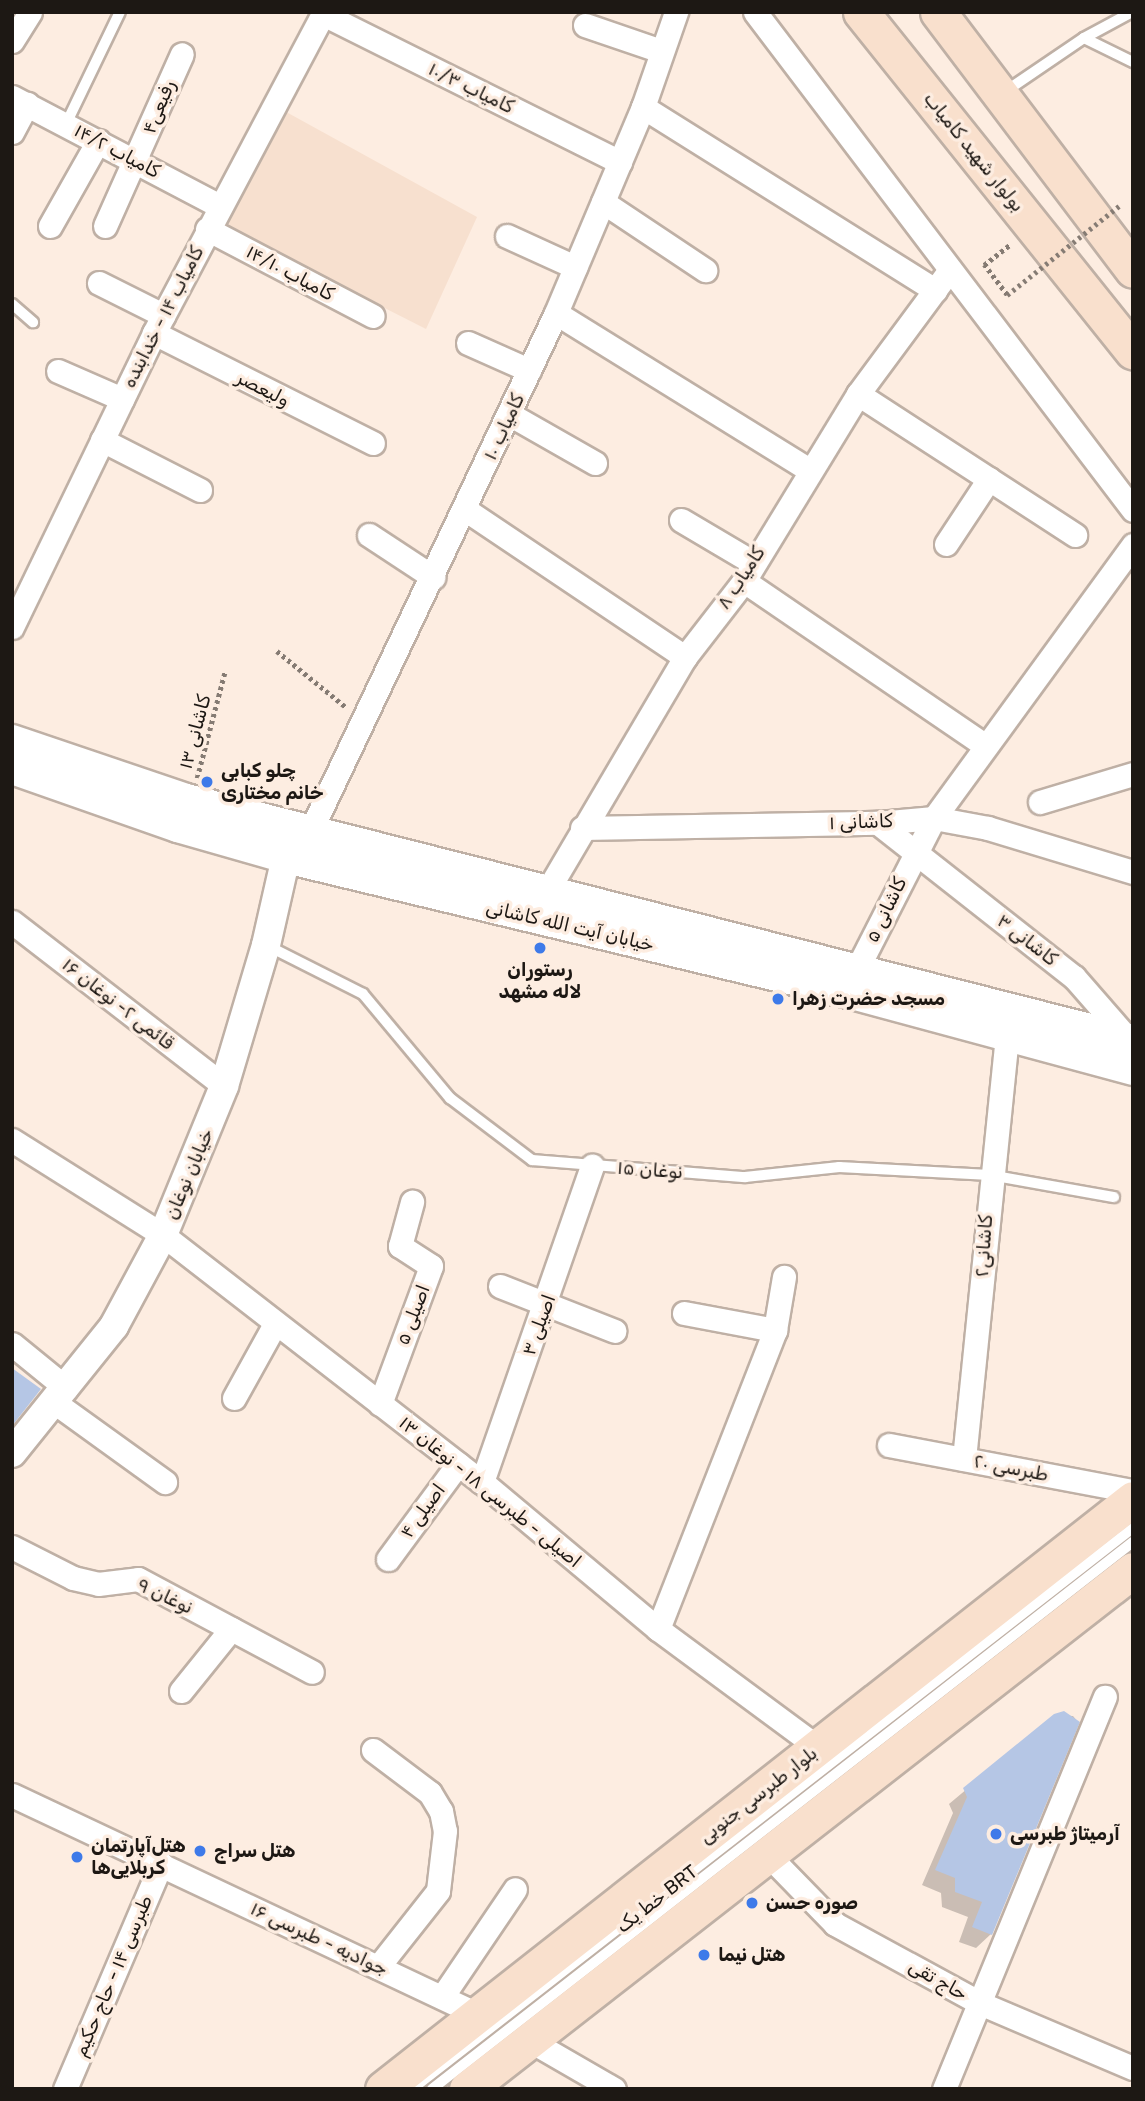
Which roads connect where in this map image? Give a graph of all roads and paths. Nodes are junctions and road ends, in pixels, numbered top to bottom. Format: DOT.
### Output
graph roads {
  1 [pos="30,12"];
  2 [pos="120,12"];
  3 [pos="676,12"];
  4 [pos="755,12"];
  5 [pos="862,12"];
  6 [pos="939,12"];
  7 [pos="1132,12"];
  8 [pos="323,13"];
  9 [pos="585,25"];
  10 [pos="1084,38"];
  11 [pos="12,41"];
  12 [pos="661,51"];
  13 [pos="182,54"];
  14 [pos="1133,62"];
  15 [pos="1001,95"];
  16 [pos="20,101"];
  17 [pos="643,107"];
  18 [pos="66,124"];
  19 [pos="12,132"];
  20 [pos="99,141"];
  21 [pos="136,161"];
  22 [pos="620,162"];
  23 [pos="603,202"];
  24 [pos="220,206"];
  25 [pos="1119,206"];
  26 [pos="50,226"];
  27 [pos="105,226"];
  28 [pos="208,229"];
  29 [pos="507,236"];
  30 [pos="1130,264"];
  31 [pos="984,265"];
  32 [pos="575,267"];
  33 [pos="705,270"];
  34 [pos="950,271"];
  35 [pos="99,284"];
  36 [pos="935,290"];
  37 [pos="1086,292"];
  38 [pos="12,304"];
  39 [pos="556,313"];
  40 [pos="373,316"];
  41 [pos="33,322"];
  42 [pos="158,324"];
  43 [pos="468,343"];
  44 [pos="1133,352"];
  45 [pos="530,370"];
  46 [pos="58,371"];
  47 [pos="1133,377"];
  48 [pos="858,394"];
  49 [pos="122,399"];
  50 [pos="509,414"];
  51 [pos="102,440"];
  52 [pos="373,443"];
  53 [pos="594,463"];
  54 [pos="809,470"];
  55 [pos="989,479"];
  56 [pos="200,490"];
  57 [pos="466,510"];
  58 [pos="1133,510"];
  59 [pos="681,520"];
  60 [pos="369,535"];
  61 [pos="1075,536"];
  62 [pos="946,544"];
  63 [pos="1133,545"];
  64 [pos="748,572"];
  65 [pos="433,577"];
  66 [pos="12,627"];
  67 [pos="277,651"];
  68 [pos="685,657"];
  69 [pos="225,671"];
  70 [pos="363,721"];
  71 [pos="12,741"];
  72 [pos="984,744"];
  73 [pos="12,768"];
  74 [pos="1133,774"];
  75 [pos="191,801"];
  76 [pos="1040,802"];
  77 [pos="934,818"];
  78 [pos="878,823"];
  79 [pos="582,828"];
  80 [pos="310,832"];
  81 [pos="915,852"];
  82 [pos="286,857"];
  83 [pos="1133,872"];
  84 [pos="546,893"];
  85 [pos="12,922"];
  86 [pos="266,945"];
  87 [pos="857,969"];
  88 [pos="1007,1034"];
  89 [pos="1131,1050"];
  90 [pos="224,1086"];
  91 [pos="12,1140"];
  92 [pos="592,1166"];
  93 [pos="990,1175"];
  94 [pos="1114,1197"];
  95 [pos="412,1202"];
  96 [pos="163,1235"];
  97 [pos="784,1277"];
  98 [pos="500,1286"];
  99 [pos="547,1304"];
  100 [pos="684,1313"];
  101 [pos="275,1324"];
  102 [pos="775,1330"];
  103 [pos="615,1331"];
  104 [pos="12,1344"];
  105 [pos="60,1395"];
  106 [pos="234,1398"];
  107 [pos="380,1404"];
  108 [pos="889,1445"];
  109 [pos="12,1453"];
  110 [pos="964,1459"];
  111 [pos="458,1464"];
  112 [pos="165,1482"];
  113 [pos="482,1482"];
  114 [pos="1133,1491"];
  115 [pos="1133,1499"];
  116 [pos="1133,1528"];
  117 [pos="1133,1542"];
  118 [pos="12,1547"];
  119 [pos="388,1559"];
  120 [pos="1133,1570"];
  121 [pos="231,1629"];
  122 [pos="658,1629"];
  123 [pos="312,1672"];
  124 [pos="181,1691"];
  125 [pos="1105,1697"];
  126 [pos="818,1748"];
  127 [pos="373,1749"];
  128 [pos="12,1795"];
  129 [pos="768,1855"];
  130 [pos="161,1864"];
  131 [pos="515,1889"];
  132 [pos="378,1967"];
  133 [pos="442,1997"];
  134 [pos="982,2004"];
  135 [pos="477,2014"];
  136 [pos="529,2040"];
  137 [pos="1133,2068"];
  138 [pos="65,2089"];
  139 [pos="383,2089"];
  140 [pos="412,2089"];
  141 [pos="432,2089"];
  142 [pos="467,2089"];
  143 [pos="614,2089"];
  144 [pos="944,2089"];
  1 -- 11 [label="street"];
  2 -- 18 [label="lane"];
  3 -- 12 [label="street, کامیاب ۱۰"];
  4 -- 34 [label="street"];
  5 -- 37 [label="main road, بولوار شهید کامیاب"];
  6 -- 15 [label="main road"];
  7 -- 10 [label="lane"];
  8 -- 22 [label="street, کامیاب ۱۰/۳"];
  8 -- 24 [label="street, کامیاب ۱۴ - خدابنده"];
  9 -- 12 [label="street"];
  10 -- 14 [label="lane"];
  10 -- 15 [label="lane"];
  12 -- 17 [label="street, کامیاب ۱۰"];
  13 -- 21 [label="street, رفیعی۴"];
  15 -- 30 [label="main road"];
  16 -- 18 [label="street, کامیاب ۱۴/۲"];
  16 -- 19 [label="street"];
  17 -- 22 [label="street, کامیاب ۱۰"];
  17 -- 36 [label="street"];
  18 -- 20 [label="street, کامیاب ۱۴/۲"];
  20 -- 21 [label="street, کامیاب ۱۴/۲"];
  20 -- 26 [label="street"];
  21 -- 24 [label="street, کامیاب ۱۴/۲"];
  21 -- 27 [label="street, رفیعی۴"];
  22 -- 23 [label="street, کامیاب ۱۰"];
  23 -- 32 [label="street, کامیاب ۱۰"];
  23 -- 33 [label="street"];
  24 -- 28 [label="street, کامیاب ۱۴ - خدابنده"];
  25 -- 31 [label="path, bridge"];
  28 -- 40 [label="street, کامیاب ۱۴/۱۰"];
  28 -- 42 [label="street, کامیاب ۱۴ - خدابنده"];
  29 -- 32 [label="street"];
  32 -- 39 [label="street, کامیاب ۱۰"];
  34 -- 36 [label="street, کامیاب ۸"];
  34 -- 58 [label="street"];
  35 -- 42 [label="street, ولیعصر"];
  36 -- 48 [label="street, کامیاب ۸"];
  37 -- 44 [label="main road"];
  37 -- 47 [label="main road"];
  38 -- 41 [label="lane"];
  39 -- 45 [label="street, کامیاب ۱۰"];
  39 -- 54 [label="street"];
  42 -- 49 [label="street, کامیاب ۱۴ - خدابنده"];
  42 -- 52 [label="street, ولیعصر"];
  43 -- 45 [label="street"];
  45 -- 50 [label="street, کامیاب ۱۰"];
  46 -- 49 [label="street"];
  48 -- 54 [label="street, کامیاب ۸"];
  48 -- 55 [label="street"];
  49 -- 51 [label="street, کامیاب ۱۴ - خدابنده"];
  50 -- 53 [label="street"];
  50 -- 57 [label="street, کامیاب ۱۰"];
  51 -- 56 [label="street"];
  51 -- 66 [label="street, کامیاب ۱۴ - خدابنده"];
  54 -- 64 [label="street, کامیاب ۸"];
  55 -- 61 [label="street"];
  55 -- 62 [label="street"];
  57 -- 65 [label="street, کامیاب ۱۰"];
  57 -- 68 [label="street"];
  59 -- 64 [label="street"];
  60 -- 65 [label="street"];
  63 -- 72 [label="street, کاشانی ۵"];
  64 -- 68 [label="street, کامیاب ۸"];
  64 -- 72 [label="street"];
  65 -- 70 [label="street, کامیاب ۱۰"];
  67 -- 70 [label="path"];
  68 -- 79 [label="street, کامیاب ۸"];
  69 -- 75 [label="path, کاشانی ۱۳"];
  70 -- 80 [label="street, کامیاب ۱۰"];
  71 -- 75 [label="main road, خیابان آیت الله کاشانی"];
  72 -- 77 [label="street, کاشانی ۵"];
  73 -- 82 [label="main road, خیابان آیت الله کاشانی"];
  74 -- 76 [label="street"];
  75 -- 80 [label="main road, خیابان آیت الله کاشانی"];
  77 -- 78 [label="street, کاشانی ۱"];
  77 -- 81 [label="street, کاشانی ۵"];
  77 -- 83 [label="street, کاشانی ۱"];
  78 -- 79 [label="street, کاشانی ۱"];
  78 -- 81 [label="street, کاشانی ۳"];
  79 -- 84 [label="street, کامیاب ۸"];
  80 -- 84 [label="main road, خیابان آیت الله کاشانی"];
  81 -- 87 [label="street, کاشانی ۵"];
  81 -- 89 [label="street, کاشانی ۳"];
  82 -- 86 [label="street, خیابان نوغان"];
  82 -- 88 [label="main road, خیابان آیت الله کاشانی"];
  84 -- 87 [label="main road, خیابان آیت الله کاشانی"];
  85 -- 90 [label="street, قائمی ۲- نوغان ۱۶"];
  86 -- 90 [label="street, خیابان نوغان"];
  86 -- 92 [label="lane, نوغان ۱۵"];
  87 -- 89 [label="main road, خیابان آیت الله کاشانی"];
  88 -- 89 [label="main road, خیابان آیت الله کاشانی"];
  88 -- 93 [label="street, کاشانی۲"];
  90 -- 96 [label="street, خیابان نوغان"];
  91 -- 96 [label="street, اصیلی - طبرسی ۱۸ - نوغان ۱۳"];
  92 -- 93 [label="lane, نوغان ۱۵"];
  92 -- 99 [label="street, اصیلی ۳"];
  93 -- 94 [label="lane, نوغان ۱۵"];
  93 -- 110 [label="street, کاشانی۲"];
  95 -- 107 [label="street, اصیلی ۵"];
  96 -- 101 [label="street, اصیلی - طبرسی ۱۸ - نوغان ۱۳"];
  96 -- 105 [label="street, خیابان نوغان"];
  97 -- 102 [label="street"];
  98 -- 99 [label="street"];
  99 -- 103 [label="street"];
  99 -- 113 [label="street, اصیلی ۳"];
  100 -- 102 [label="street"];
  101 -- 106 [label="street"];
  101 -- 107 [label="street, اصیلی - طبرسی ۱۸ - نوغان ۱۳"];
  102 -- 122 [label="street"];
  104 -- 105 [label="street"];
  105 -- 109 [label="street, خیابان نوغان"];
  105 -- 112 [label="street"];
  107 -- 111 [label="street, اصیلی - طبرسی ۱۸ - نوغان ۱۳"];
  108 -- 110 [label="street, طبرسی ۲۰"];
  110 -- 114 [label="street, طبرسی ۲۰"];
  111 -- 113 [label="street, اصیلی - طبرسی ۱۸ - نوغان ۱۳"];
  111 -- 119 [label="street, اصیلی ۴"];
  113 -- 122 [label="street, اصیلی - طبرسی ۱۸ - نوغان ۱۳"];
  115 -- 126 [label="main road, بلوار طبرسی جنوبی"];
  116 -- 140 [label="lane, خط یک BRT"];
  117 -- 141 [label="lane, خط یک BRT"];
  118 -- 121 [label="street, نوغان ۹"];
  120 -- 129 [label="main road"];
  121 -- 123 [label="street, نوغان ۹"];
  121 -- 124 [label="street"];
  122 -- 126 [label="street, اصیلی - طبرسی ۱۸ - نوغان ۱۳"];
  125 -- 134 [label="street"];
  126 -- 135 [label="main road, بلوار طبرسی جنوبی"];
  127 -- 132 [label="street"];
  128 -- 130 [label="street, جوادیه - طبرسی ۱۶"];
  129 -- 134 [label="street, حاج تقی"];
  129 -- 136 [label="main road"];
  130 -- 132 [label="street, جوادیه - طبرسی ۱۶"];
  130 -- 138 [label="street, طبرسی ۱۴ - حاج حکیم"];
  131 -- 133 [label="street"];
  132 -- 133 [label="street, جوادیه - طبرسی ۱۶"];
  133 -- 135 [label="street, جوادیه - طبرسی ۱۶"];
  134 -- 137 [label="street, حاج تقی"];
  134 -- 144 [label="street"];
  135 -- 139 [label="main road, بلوار طبرسی جنوبی"];
  136 -- 142 [label="main road"];
  136 -- 143 [label="street"];
}
